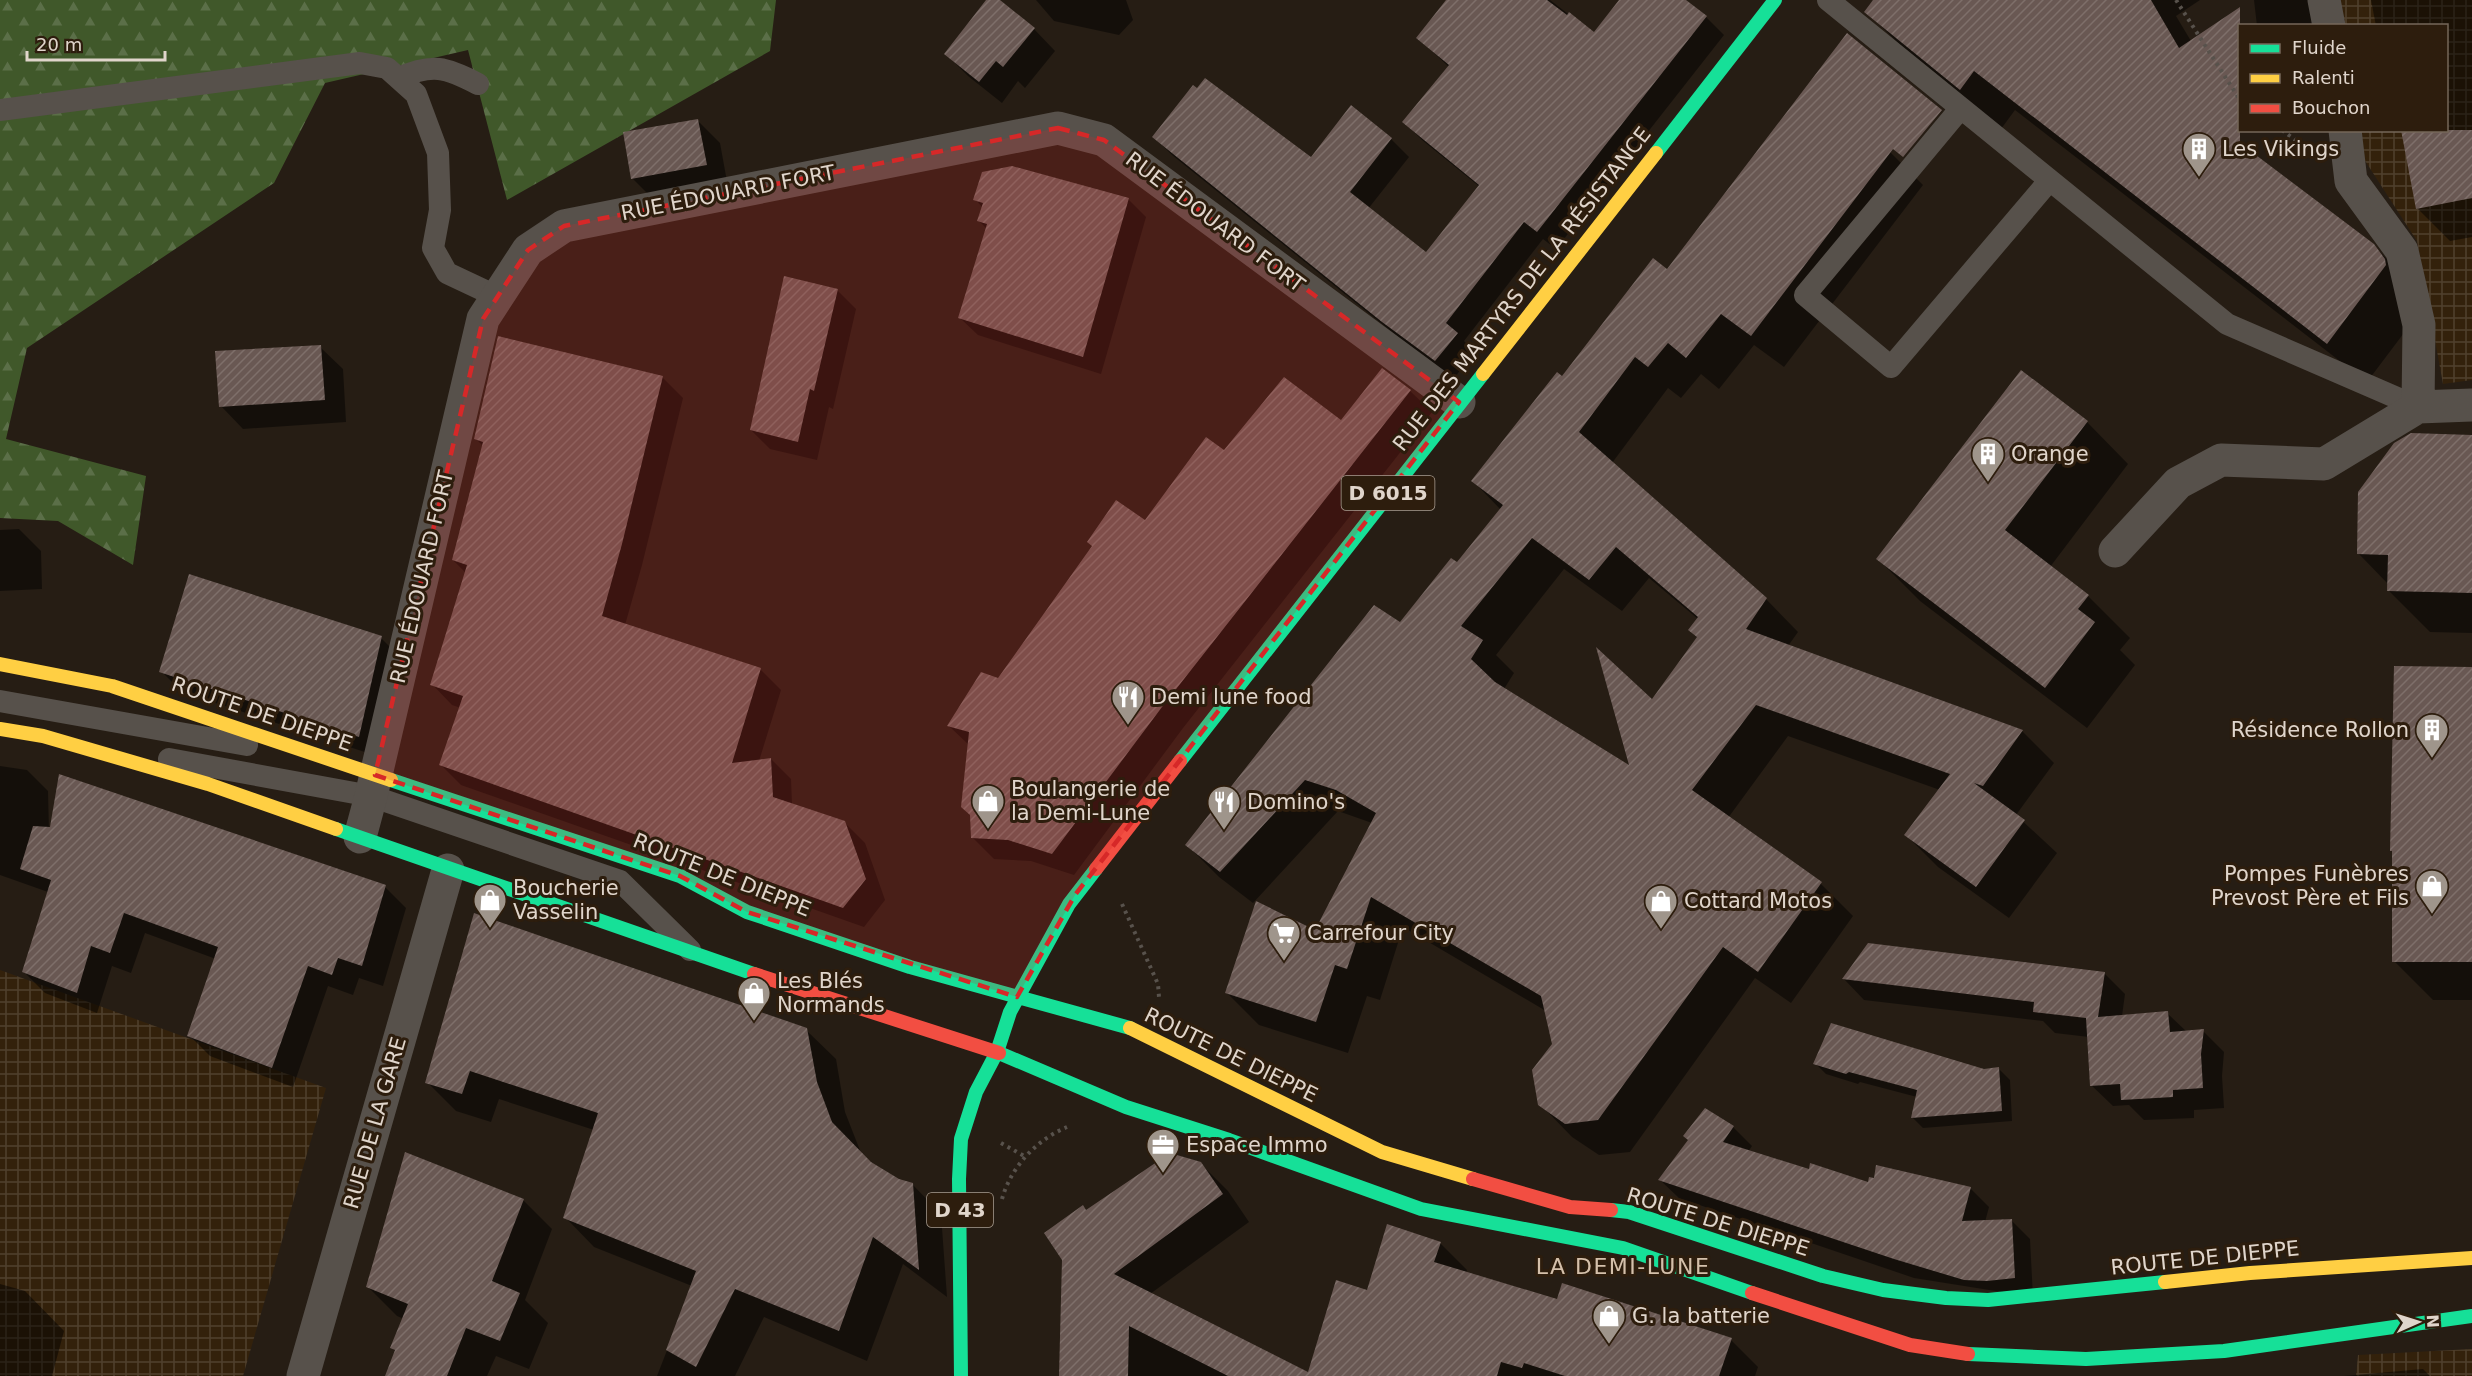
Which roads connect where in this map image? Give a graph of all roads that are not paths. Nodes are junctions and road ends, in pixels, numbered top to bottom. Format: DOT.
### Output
graph roads {
  1 [pos="1774,0"];
  2 [pos="1828,0"];
  3 [pos="2324,0"];
  4 [pos="2329,24"];
  5 [pos="399,78"];
  6 [pos="478,84"];
  7 [pos="1960,108"];
  8 [pos="0,110"];
  9 [pos="2345,132"];
  10 [pos="2049,181"];
  11 [pos="498,297"];
  12 [pos="1459,402"];
  13 [pos="2472,405"];
  14 [pos="2418,407"];
  15 [pos="2115,551"];
  16 [pos="0,664"];
  17 [pos="0,700"];
  18 [pos="0,729"];
  19 [pos="43,736"];
  20 [pos="320,757"];
  21 [pos="373,785"];
  22 [pos="360,837"];
  23 [pos="448,870"];
  24 [pos="696,956"];
  25 [pos="1017,997"];
  26 [pos="1010,1012"];
  27 [pos="997,1052"];
  28 [pos="2472,1258"];
  29 [pos="2472,1316"];
  30 [pos="1983,1365"];
  31 [pos="2087,1367"];
  32 [pos="303,1376"];
  33 [pos="961,1376"];
  1 -- 12 [label="main road, RUE DES MARTYRS DE LA RÉSISTANCE / D 6015"];
  2 -- 7 [label="lane"];
  3 -- 4 [label="street"];
  5 -- 6 [label="lane"];
  5 -- 8 [label="lane"];
  5 -- 11 [label="lane"];
  7 -- 10 [label="lane"];
  7 -- 10 [label="lane"];
  9 -- 14 [label="street"];
  10 -- 14 [label="lane"];
  11 -- 12 [label="street, RUE ÉDOUARD FORT"];
  11 -- 21 [label="street, RUE ÉDOUARD FORT"];
  12 -- 25 [label="main road, RUE DES MARTYRS DE LA RÉSISTANCE / D 6015"];
  13 -- 14 [label="street"];
  14 -- 15 [label="street"];
  16 -- 20 [label="main road, ROUTE DE DIEPPE"];
  17 -- 20 [label="lane"];
  18 -- 19 [label="main road"];
  19 -- 21 [label="lane"];
  19 -- 22 [label="main road"];
  20 -- 21 [label="main road, ROUTE DE DIEPPE"];
  21 -- 22 [label="street, RUE ÉDOUARD FORT"];
  21 -- 24 [label="lane"];
  21 -- 25 [label="main road, ROUTE DE DIEPPE"];
  22 -- 23 [label="main road"];
  23 -- 24 [label="main road"];
  23 -- 32 [label="street, RUE DE LA GARE"];
  24 -- 27 [label="main road"];
  25 -- 26 [label="main road, RUE DES MARTYRS DE LA RÉSISTANCE / D 6015"];
  25 -- 28 [label="main road, ROUTE DE DIEPPE"];
  26 -- 27 [label="main road, D 43"];
  27 -- 30 [label="main road"];
  27 -- 33 [label="main road, D 43"];
  29 -- 31 [label="main road"];
  30 -- 31 [label="main road"];
}
